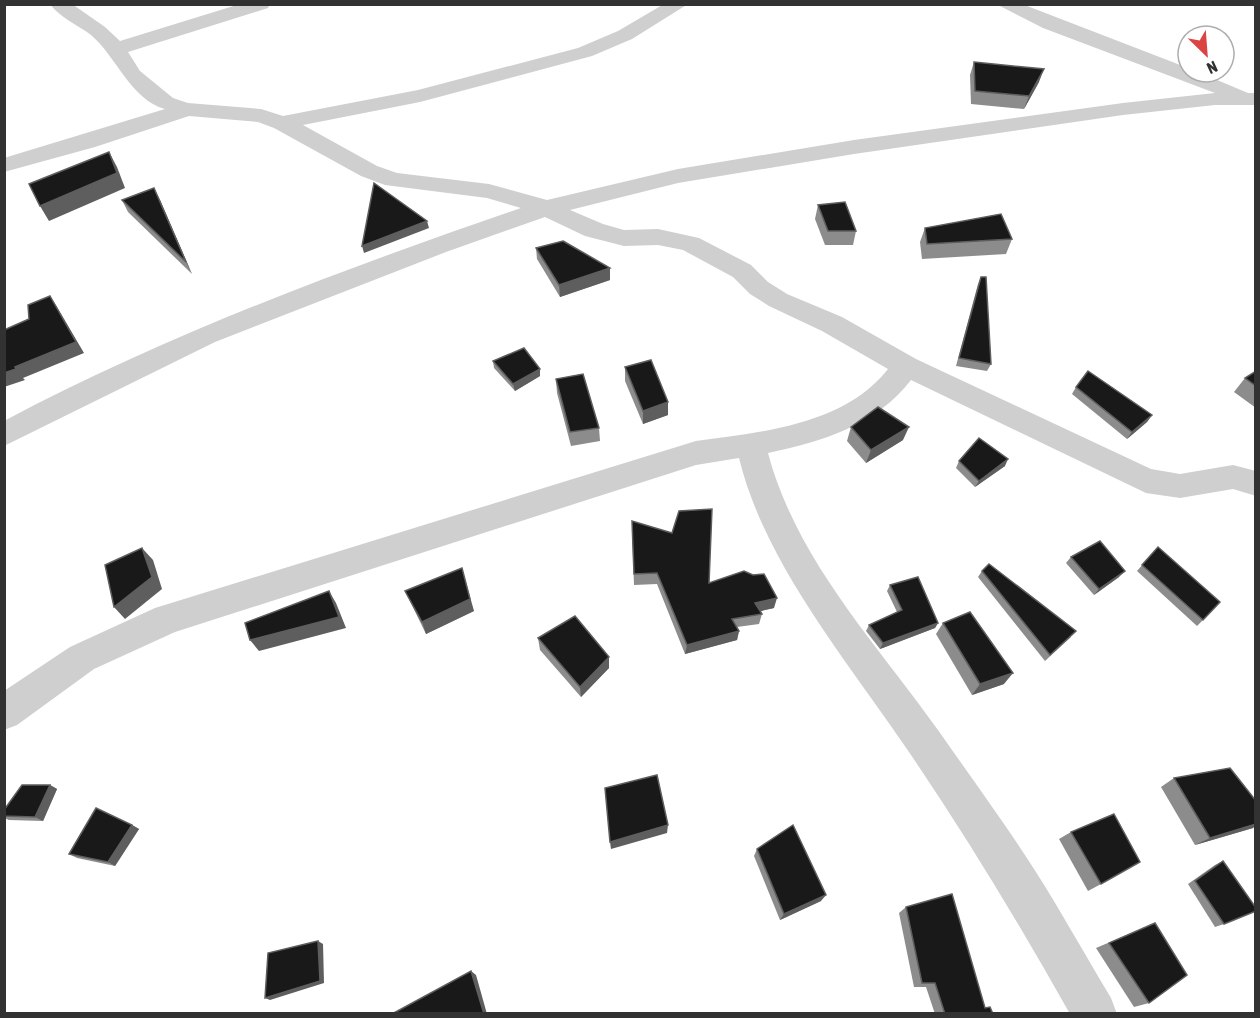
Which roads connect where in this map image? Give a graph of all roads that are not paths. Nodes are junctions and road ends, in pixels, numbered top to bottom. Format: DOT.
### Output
graph roads {
  1 [pos="59,4"];
  2 [pos="261,4"];
  3 [pos="679,4"];
  4 [pos="1005,4"];
  5 [pos="116,49"];
  6 [pos="1253,99"];
  7 [pos="188,109"];
  8 [pos="282,123"];
  9 [pos="4,165"];
  10 [pos="546,208"];
  11 [pos="906,366"];
  12 [pos="4,435"];
  13 [pos="751,445"];
  14 [pos="1256,484"];
  15 [pos="4,713"];
  16 [pos="1095,1014"];
  1 -- 5 [label="street"];
  2 -- 5 [label="street"];
  3 -- 8 [label="street"];
  4 -- 6 [label="street"];
  5 -- 7 [label="street"];
  6 -- 10 [label="street"];
  7 -- 8 [label="street"];
  7 -- 9 [label="street"];
  8 -- 10 [label="street"];
  10 -- 11 [label="street"];
  10 -- 12 [label="street"];
  11 -- 13 [label="street"];
  11 -- 14 [label="street"];
  13 -- 15 [label="street"];
  13 -- 16 [label="street"];
}
